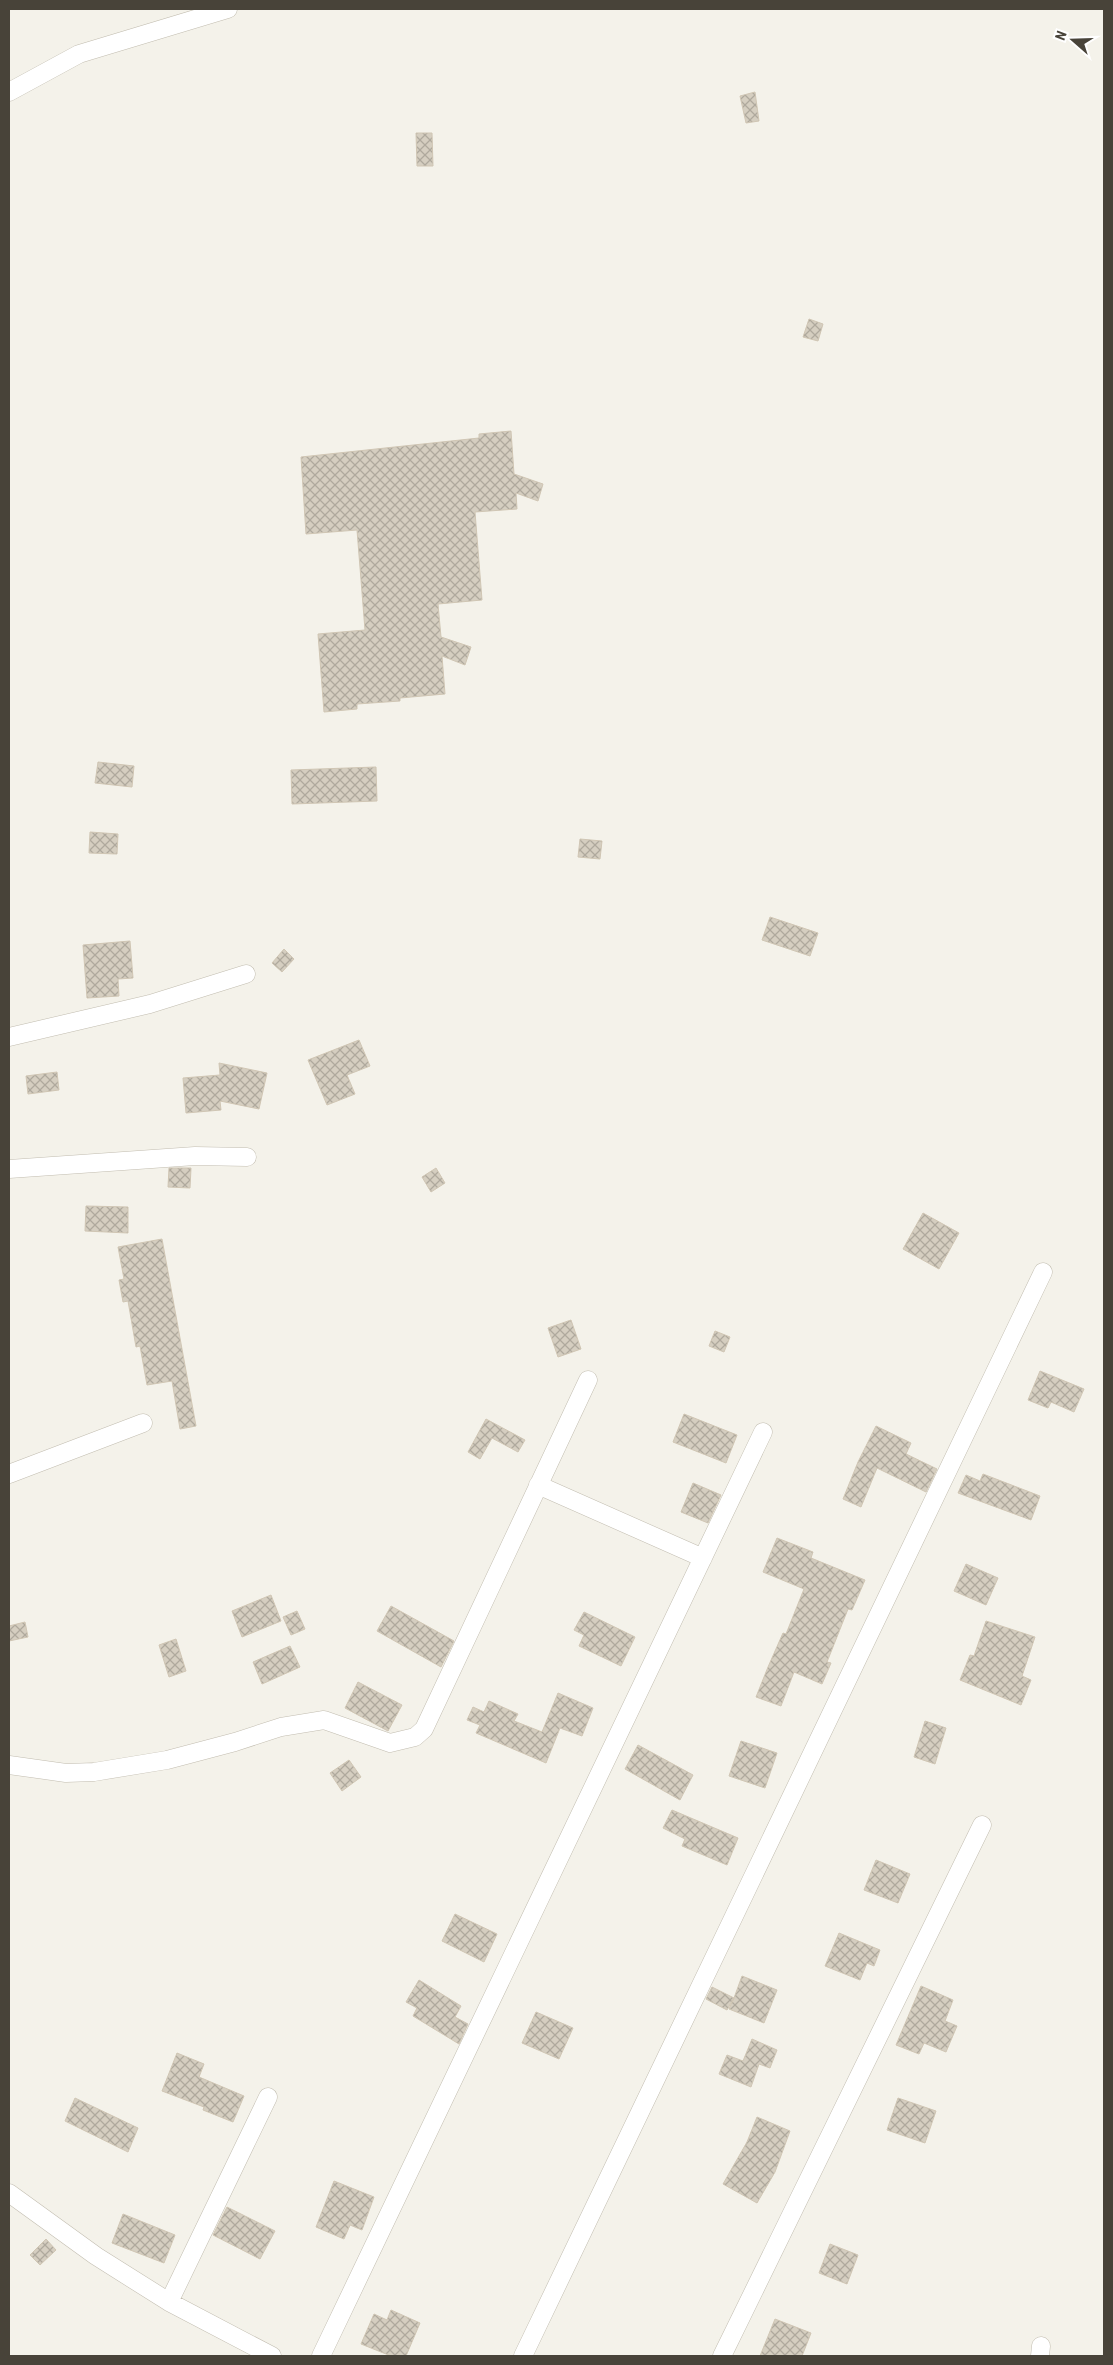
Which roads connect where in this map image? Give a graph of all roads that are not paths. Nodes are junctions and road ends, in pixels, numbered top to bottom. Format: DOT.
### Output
graph roads {
  1 [pos="228,9"];
  2 [pos="9,92"];
  3 [pos="246,974"];
  4 [pos="9,1037"];
  5 [pos="247,1157"];
  6 [pos="9,1169"];
  7 [pos="1043,1272"];
  8 [pos="588,1380"];
  9 [pos="142,1423"];
  10 [pos="763,1432"];
  11 [pos="9,1474"];
  12 [pos="538,1485"];
  13 [pos="702,1558"];
  14 [pos="9,1765"];
  15 [pos="982,1825"];
  16 [pos="268,2097"];
  17 [pos="9,2193"];
  18 [pos="169,2302"];
  19 [pos="272,2356"];
  20 [pos="321,2356"];
  21 [pos="523,2356"];
  22 [pos="722,2356"];
  1 -- 2 [label="street"];
  3 -- 4 [label="street"];
  5 -- 6 [label="street"];
  7 -- 21 [label="street"];
  8 -- 12 [label="street"];
  9 -- 11 [label="street"];
  10 -- 13 [label="street"];
  12 -- 13 [label="street"];
  12 -- 14 [label="street"];
  13 -- 20 [label="street"];
  15 -- 22 [label="street"];
  16 -- 18 [label="street"];
  17 -- 18 [label="street"];
  18 -- 19 [label="street"];
}
